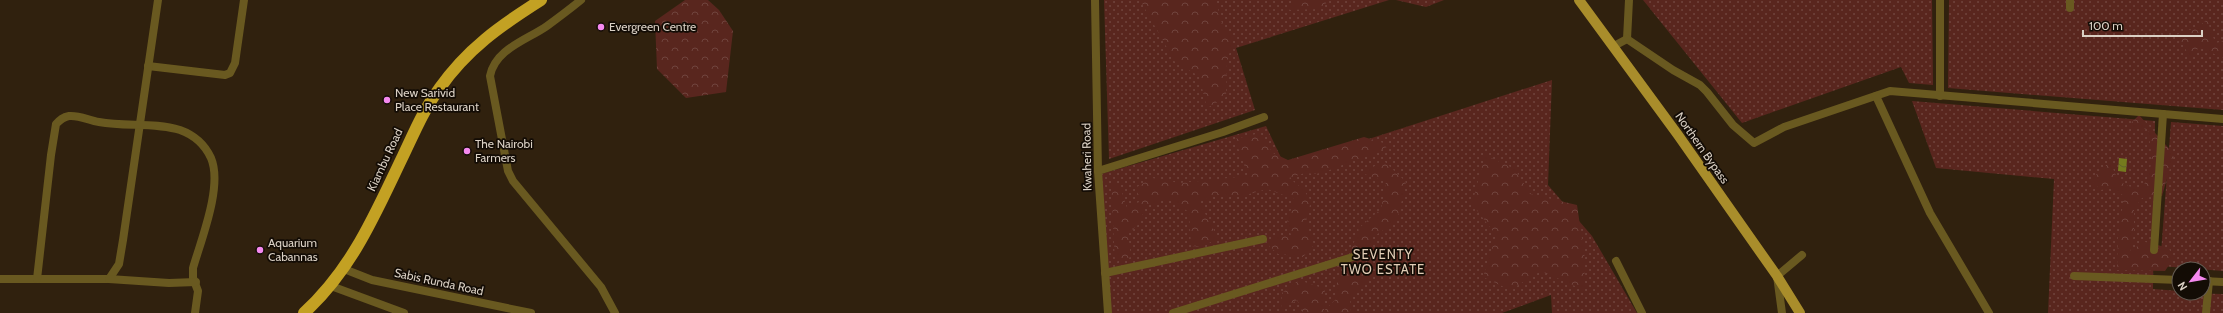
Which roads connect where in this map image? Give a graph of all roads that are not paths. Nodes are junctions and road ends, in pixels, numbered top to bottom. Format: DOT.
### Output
graph roads {
  1 [pos="158,0"];
  2 [pos="244,0"];
  3 [pos="540,0"];
  4 [pos="582,0"];
  5 [pos="1095,0"];
  6 [pos="1579,0"];
  7 [pos="1629,0"];
  8 [pos="1940,0"];
  9 [pos="1627,39"];
  10 [pos="1614,46"];
  11 [pos="148,66"];
  12 [pos="1876,96"];
  13 [pos="1940,96"];
  14 [pos="2163,114"];
  15 [pos="1264,116"];
  16 [pos="2223,119"];
  17 [pos="139,125"];
  18 [pos="1098,171"];
  19 [pos="1263,239"];
  20 [pos="2154,250"];
  21 [pos="1802,255"];
  22 [pos="1356,256"];
  23 [pos="1616,261"];
  24 [pos="344,269"];
  25 [pos="1105,273"];
  26 [pos="1777,276"];
  27 [pos="2074,276"];
  28 [pos="0,279"];
  29 [pos="37,279"];
  30 [pos="109,279"];
  31 [pos="2171,280"];
  32 [pos="2211,281"];
  33 [pos="196,282"];
  34 [pos="2223,282"];
  35 [pos="331,286"];
  36 [pos="2206,301"];
  37 [pos="195,313"];
  38 [pos="304,313"];
  39 [pos="404,313"];
  40 [pos="532,313"];
  41 [pos="615,313"];
  42 [pos="1108,313"];
  43 [pos="1173,313"];
  44 [pos="1642,313"];
  45 [pos="1782,313"];
  46 [pos="1800,313"];
  47 [pos="1989,313"];
  48 [pos="2206,313"];
  1 -- 11 [label="street"];
  2 -- 11 [label="street"];
  3 -- 24 [label="highway, Kiambu Road"];
  4 -- 41 [label="street"];
  5 -- 18 [label="street, Kwaheri Road"];
  6 -- 10 [label="main road, Northern Bypass"];
  7 -- 9 [label="street"];
  8 -- 13 [label="street"];
  9 -- 10 [label="street"];
  9 -- 12 [label="street"];
  10 -- 26 [label="main road, Northern Bypass"];
  11 -- 17 [label="street"];
  12 -- 13 [label="street"];
  12 -- 47 [label="street"];
  13 -- 14 [label="street"];
  14 -- 16 [label="street"];
  14 -- 20 [label="street"];
  15 -- 18 [label="street"];
  17 -- 29 [label="street"];
  17 -- 30 [label="street"];
  17 -- 33 [label="street"];
  18 -- 25 [label="street, Kwaheri Road"];
  19 -- 25 [label="street"];
  21 -- 26 [label="street"];
  22 -- 43 [label="street"];
  23 -- 44 [label="street"];
  24 -- 35 [label="highway, Kiambu Road"];
  24 -- 40 [label="street, Sabis Runda Road"];
  25 -- 42 [label="street, Kwaheri Road"];
  26 -- 45 [label="street"];
  26 -- 46 [label="main road, Northern Bypass"];
  27 -- 31 [label="street"];
  28 -- 29 [label="street"];
  29 -- 30 [label="street"];
  30 -- 33 [label="street"];
  32 -- 34 [label="street"];
  33 -- 37 [label="street"];
  35 -- 38 [label="highway, Kiambu Road"];
  35 -- 39 [label="street"];
  36 -- 48 [label="street"];
}
